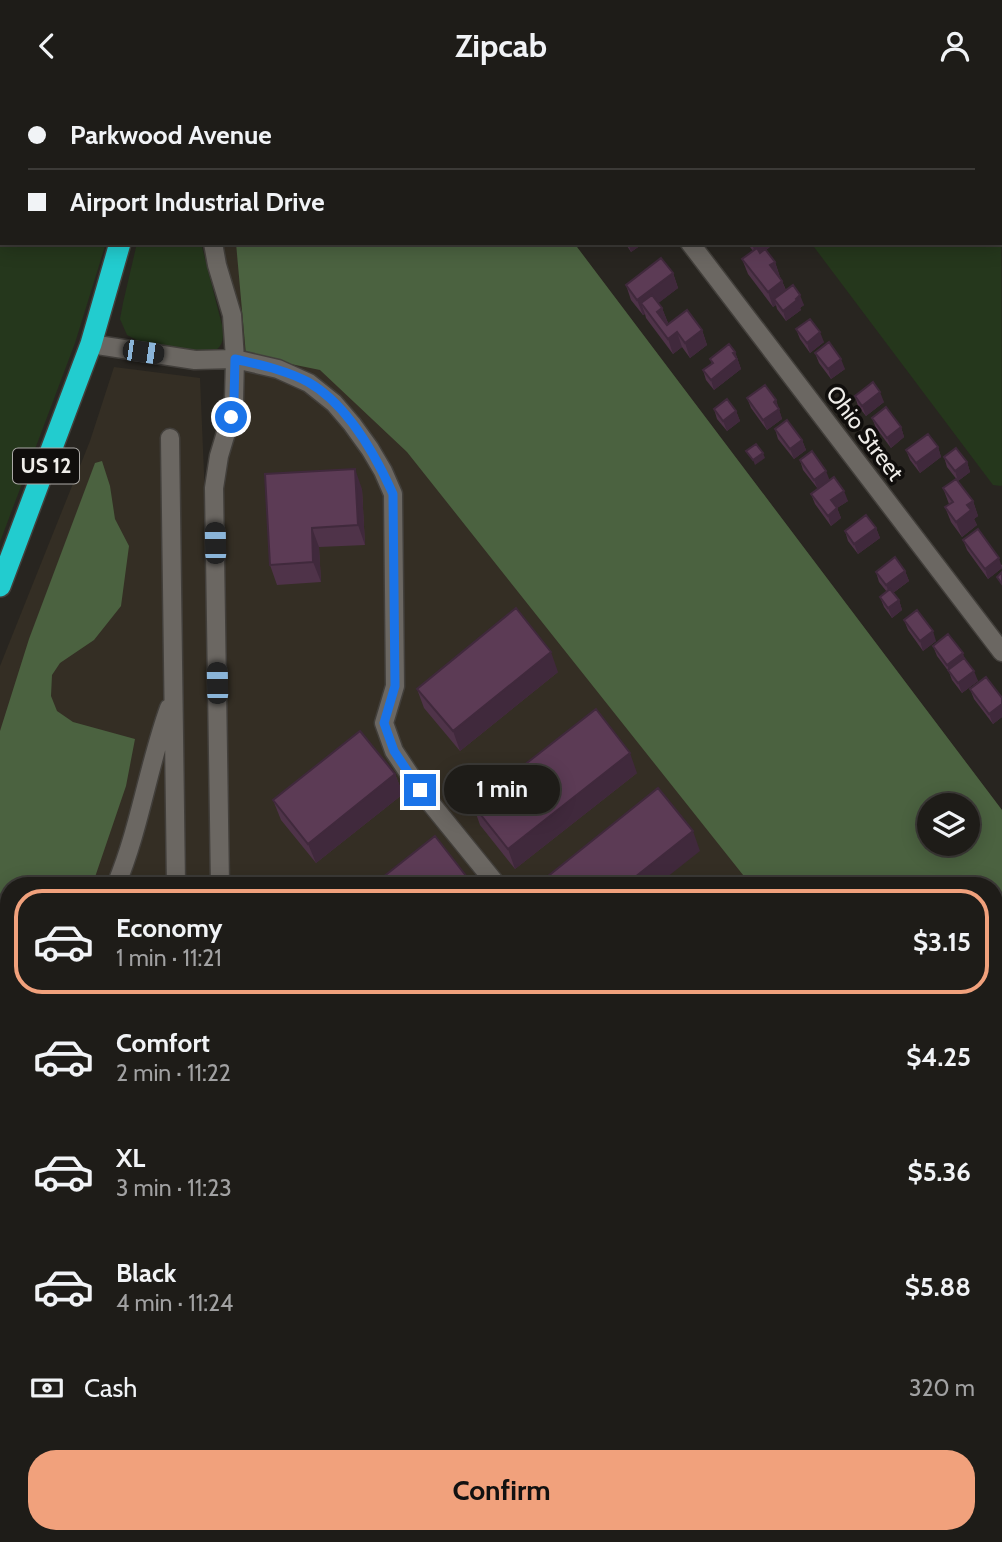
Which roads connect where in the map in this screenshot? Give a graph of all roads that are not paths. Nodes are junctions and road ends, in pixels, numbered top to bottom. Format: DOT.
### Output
graph roads {
  1 [pos="119,245"];
  2 [pos="213,245"];
  3 [pos="692,245"];
  4 [pos="91,345"];
  5 [pos="235,359"];
  6 [pos="170,437"];
  7 [pos="0,586"];
  8 [pos="1002,652"];
  9 [pos="174,695"];
  10 [pos="119,877"];
  11 [pos="176,877"];
  12 [pos="220,877"];
  13 [pos="490,877"];
  1 -- 4 [label="highway, US 12 / US 12"];
  2 -- 5 [label="street"];
  3 -- 8 [label="street, Ohio Street"];
  4 -- 5 [label="street"];
  4 -- 7 [label="highway, US 12 / US 12"];
  5 -- 12 [label="street"];
  5 -- 13 [label="street"];
  6 -- 9 [label="street"];
  9 -- 10 [label="street"];
  9 -- 11 [label="street"];
}
